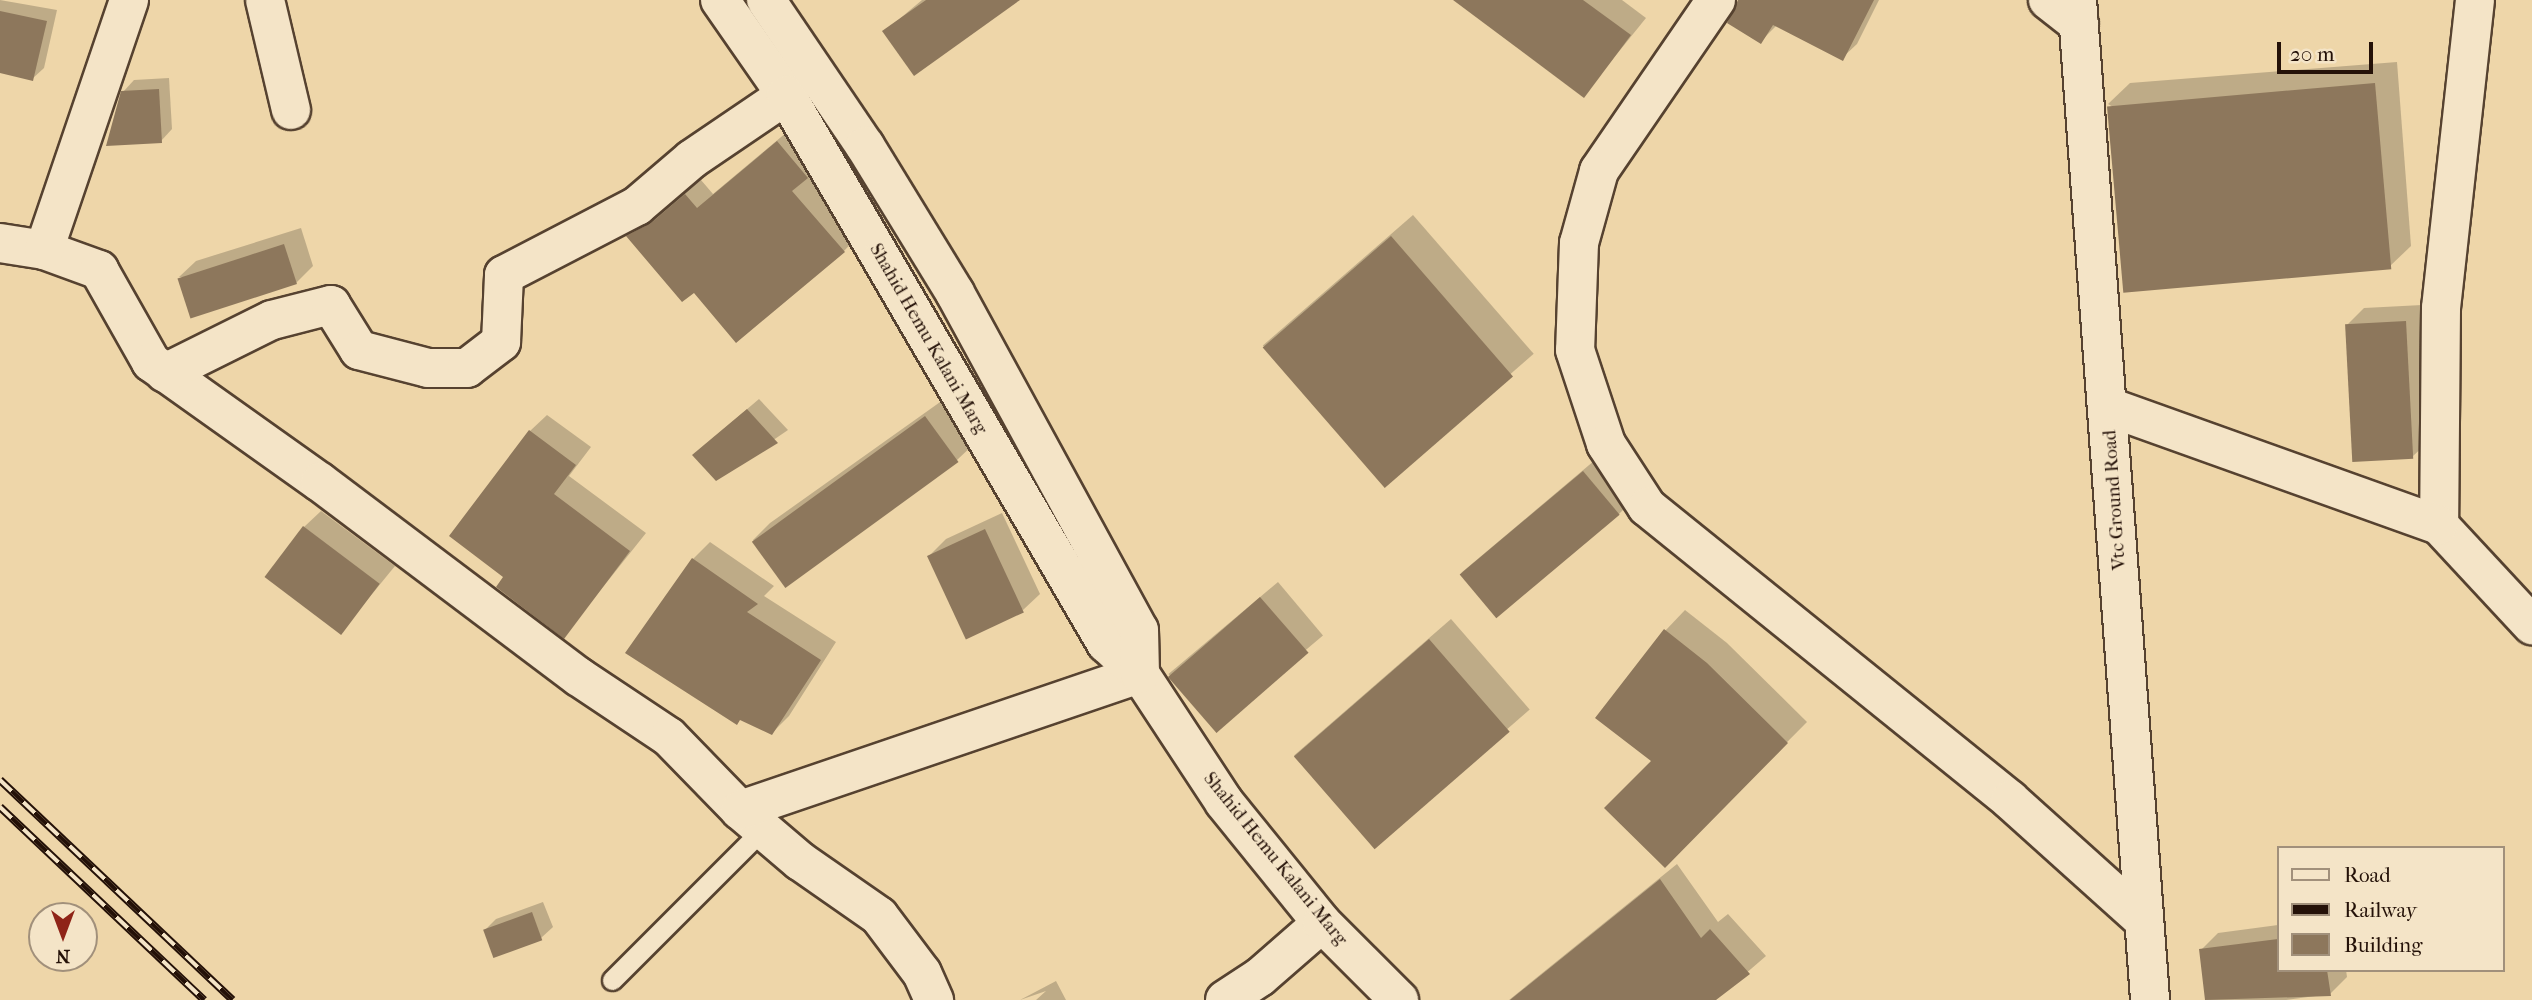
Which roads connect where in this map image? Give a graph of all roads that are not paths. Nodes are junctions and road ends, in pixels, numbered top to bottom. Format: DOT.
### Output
graph roads {
  1 [pos="130,0"];
  2 [pos="265,0"];
  3 [pos="720,0"];
  4 [pos="766,0"];
  5 [pos="1716,0"];
  6 [pos="2048,0"];
  7 [pos="2475,0"];
  8 [pos="2078,12"];
  9 [pos="786,95"];
  10 [pos="290,110"];
  11 [pos="0,243"];
  12 [pos="44,250"];
  13 [pos="165,373"];
  14 [pos="2109,407"];
  15 [pos="2439,524"];
  16 [pos="2532,625"];
  17 [pos="1140,674"];
  18 [pos="752,820"];
  19 [pos="2141,918"];
  20 [pos="1322,923"];
  21 [pos="612,980"];
  22 [pos="934,1000"];
  23 [pos="1225,1000"];
  24 [pos="1399,1000"];
  25 [pos="2150,1000"];
  1 -- 12 [label="street"];
  2 -- 10 [label="street"];
  3 -- 9 [label="street, Shahid Hemu Kalani Marg"];
  4 -- 17 [label="street"];
  5 -- 19 [label="street"];
  6 -- 8 [label="street"];
  7 -- 15 [label="street"];
  8 -- 14 [label="street, Vtc Ground Road"];
  9 -- 13 [label="street"];
  9 -- 17 [label="street, Shahid Hemu Kalani Marg"];
  11 -- 12 [label="street"];
  12 -- 13 [label="street"];
  13 -- 18 [label="street"];
  14 -- 15 [label="street"];
  14 -- 19 [label="street, Vtc Ground Road"];
  15 -- 16 [label="street"];
  17 -- 18 [label="street"];
  17 -- 20 [label="street, Shahid Hemu Kalani Marg"];
  18 -- 21 [label="lane"];
  18 -- 22 [label="street"];
  19 -- 25 [label="street, Vtc Ground Road"];
  20 -- 23 [label="street"];
  20 -- 24 [label="street, Shahid Hemu Kalani Marg"];
}
